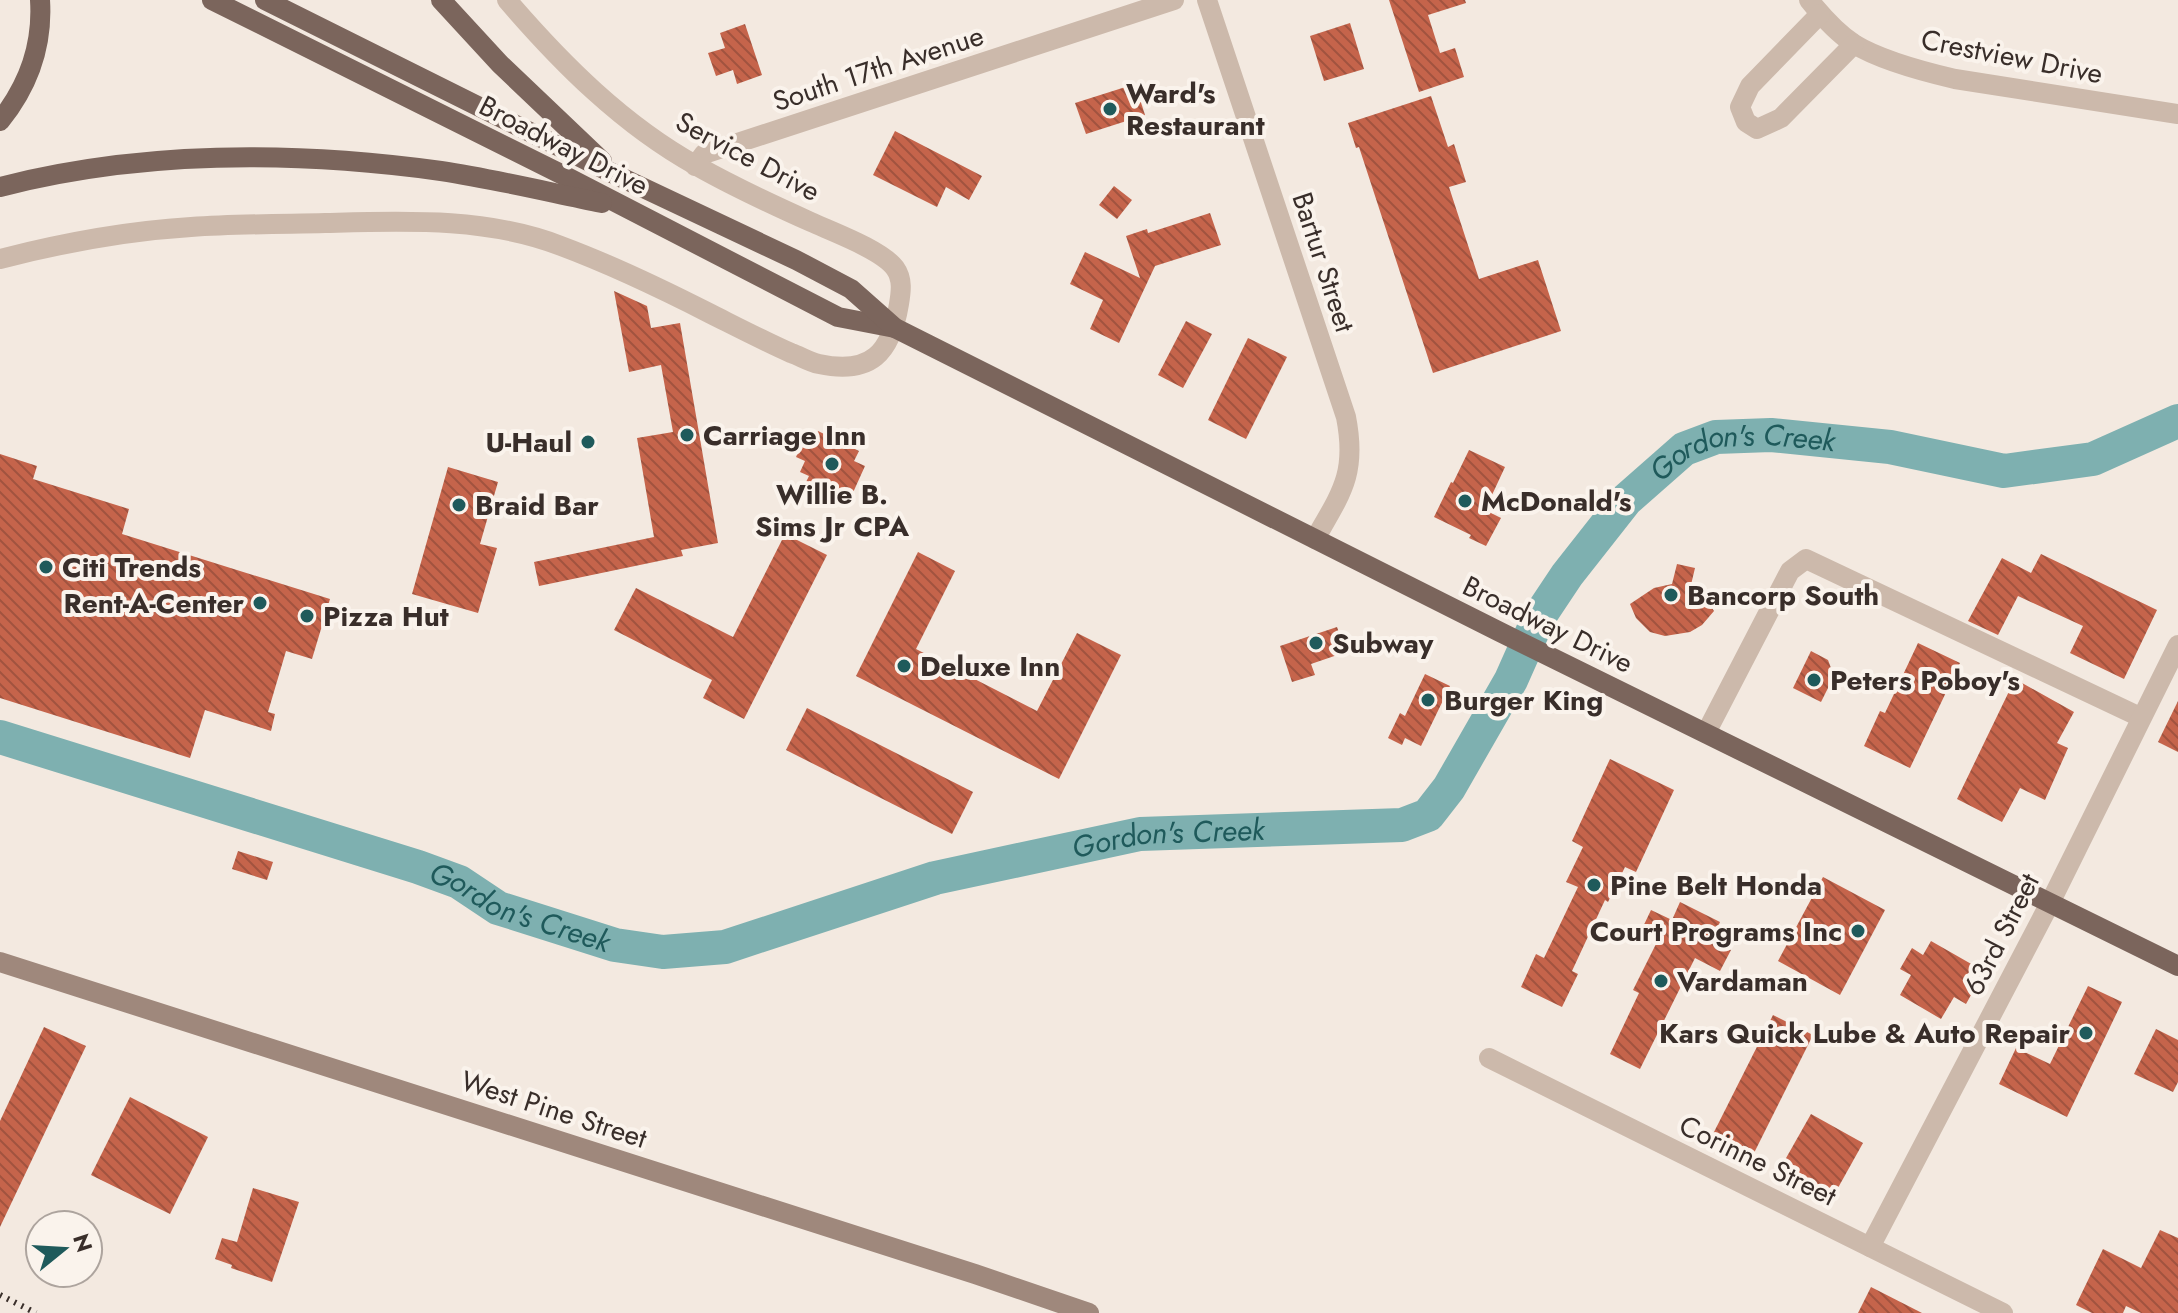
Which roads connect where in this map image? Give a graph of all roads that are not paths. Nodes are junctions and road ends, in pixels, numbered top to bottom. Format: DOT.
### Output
graph roads {
  1 [pos="40,0"];
  2 [pos="212,0"];
  3 [pos="265,0"];
  4 [pos="441,0"];
  5 [pos="507,0"];
  6 [pos="1174,0"];
  7 [pos="1207,0"];
  8 [pos="1814,7"];
  9 [pos="1854,44"];
  10 [pos="2178,114"];
  11 [pos="0,121"];
  12 [pos="695,166"];
  13 [pos="616,175"];
  14 [pos="0,187"];
  15 [pos="628,208"];
  16 [pos="0,259"];
  17 [pos="895,328"];
  18 [pos="1315,539"];
  19 [pos="2178,645"];
  20 [pos="2140,717"];
  21 [pos="1706,733"];
  22 [pos="2050,903"];
  23 [pos="0,962"];
  24 [pos="2178,966"];
  25 [pos="1489,1058"];
  26 [pos="1870,1247"];
  27 [pos="1089,1313"];
  28 [pos="2003,1313"];
  1 -- 11 [label="main road"];
  2 -- 15 [label="main road, Broadway Drive"];
  3 -- 13 [label="main road, Broadway Drive"];
  4 -- 13 [label="main road"];
  5 -- 12 [label="street, Service Drive"];
  6 -- 12 [label="street, South 17th Avenue"];
  7 -- 18 [label="street, Bartur Street"];
  8 -- 9 [label="street, Crestview Drive"];
  8 -- 9 [label="street"];
  9 -- 10 [label="street, Crestview Drive"];
  12 -- 17 [label="street, Service Drive"];
  13 -- 17 [label="main road, Broadway Drive"];
  14 -- 15 [label="main road"];
  15 -- 17 [label="main road, Broadway Drive"];
  16 -- 17 [label="street"];
  17 -- 18 [label="main road, Broadway Drive"];
  18 -- 21 [label="main road, Broadway Drive"];
  19 -- 20 [label="street, 63rd Street"];
  20 -- 21 [label="street"];
  20 -- 22 [label="street, 63rd Street"];
  21 -- 22 [label="main road, Broadway Drive"];
  22 -- 24 [label="main road, Broadway Drive"];
  22 -- 26 [label="street, 63rd Street"];
  23 -- 27 [label="street, West Pine Street"];
  25 -- 26 [label="street, Corinne Street"];
  26 -- 28 [label="street, Corinne Street"];
}
